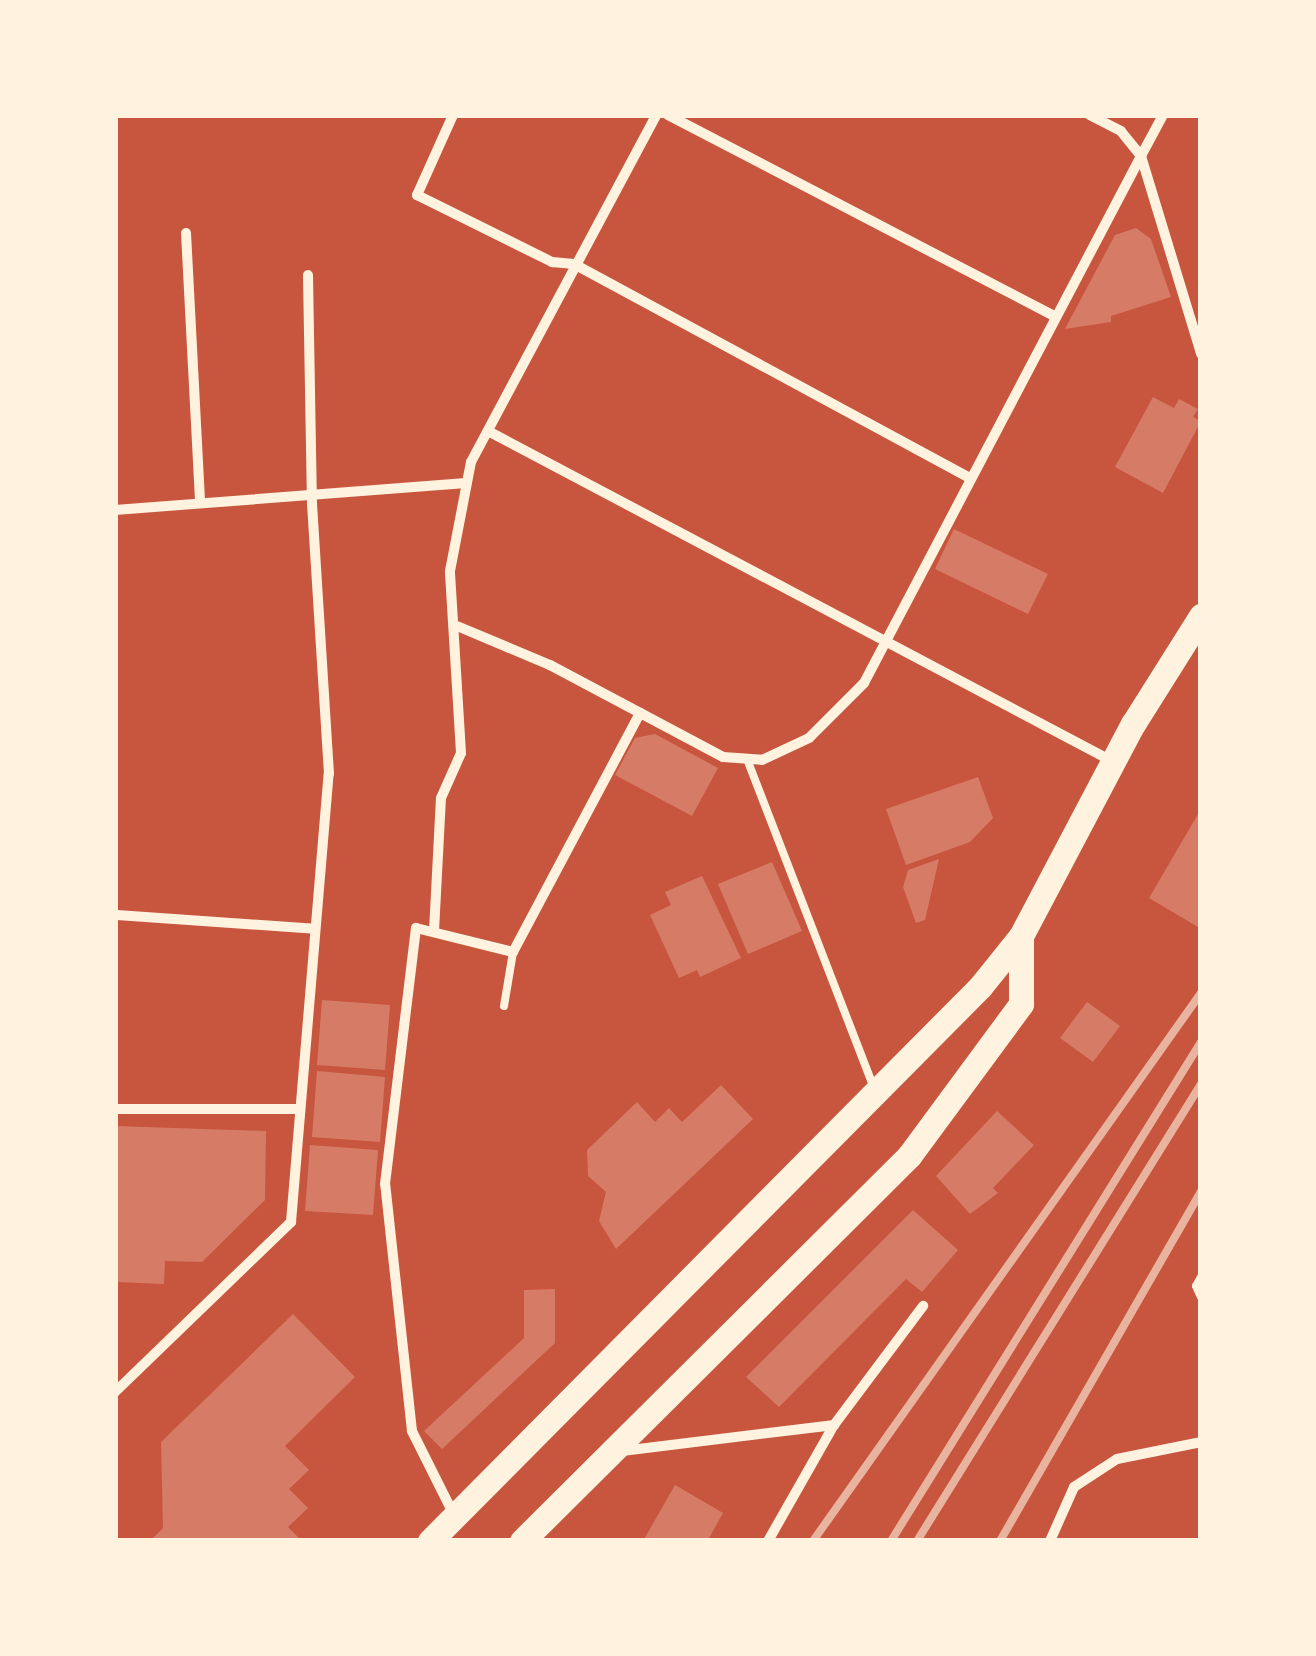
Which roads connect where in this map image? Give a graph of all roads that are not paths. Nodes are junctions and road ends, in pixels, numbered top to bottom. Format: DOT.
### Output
graph roads {
  1 [pos="454,115"];
  2 [pos="656,115"];
  3 [pos="668,115"];
  4 [pos="1090,115"];
  5 [pos="1162,115"];
  6 [pos="1141,156"];
  7 [pos="186,232"];
  8 [pos="574,264"];
  9 [pos="308,275"];
  10 [pos="1056,317"];
  11 [pos="1201,354"];
  12 [pos="488,431"];
  13 [pos="971,479"];
  14 [pos="466,483"];
  15 [pos="312,492"];
  16 [pos="200,502"];
  17 [pos="115,510"];
  18 [pos="1201,616"];
  19 [pos="458,626"];
  20 [pos="884,642"];
  21 [pos="640,713"];
  22 [pos="747,759"];
  23 [pos="1114,762"];
  24 [pos="117,915"];
  25 [pos="315,929"];
  26 [pos="434,931"];
  27 [pos="1020,936"];
  28 [pos="513,952"];
  29 [pos="504,1006"];
  30 [pos="878,1096"];
  31 [pos="300,1109"];
  32 [pos="115,1110"];
  33 [pos="1201,1277"];
  34 [pos="1201,1297"];
  35 [pos="923,1306"];
  36 [pos="115,1392"];
  37 [pos="834,1425"];
  38 [pos="1201,1442"];
  39 [pos="614,1452"];
  40 [pos="455,1516"];
  41 [pos="430,1541"];
  42 [pos="522,1541"];
  43 [pos="768,1541"];
  44 [pos="1050,1541"];
  1 -- 8 [label="street"];
  2 -- 8 [label="street"];
  3 -- 10 [label="street"];
  4 -- 6 [label="street"];
  5 -- 6 [label="street"];
  6 -- 10 [label="street"];
  6 -- 11 [label="street"];
  7 -- 16 [label="street"];
  8 -- 12 [label="street"];
  8 -- 13 [label="street"];
  9 -- 15 [label="street"];
  10 -- 13 [label="street"];
  12 -- 14 [label="street"];
  12 -- 20 [label="street"];
  13 -- 20 [label="street"];
  14 -- 15 [label="street"];
  14 -- 19 [label="street"];
  15 -- 16 [label="street"];
  15 -- 25 [label="street"];
  16 -- 17 [label="street"];
  18 -- 23 [label="main road"];
  19 -- 21 [label="street"];
  19 -- 26 [label="street"];
  20 -- 22 [label="street"];
  20 -- 23 [label="street"];
  21 -- 22 [label="street"];
  21 -- 28 [label="street"];
  22 -- 30 [label="lane"];
  23 -- 27 [label="main road"];
  24 -- 25 [label="street"];
  25 -- 31 [label="street"];
  26 -- 28 [label="street"];
  26 -- 40 [label="street"];
  27 -- 30 [label="main road"];
  27 -- 39 [label="main road"];
  28 -- 29 [label="lane"];
  30 -- 40 [label="main road"];
  31 -- 32 [label="street"];
  31 -- 36 [label="street"];
  33 -- 34 [label="lane"];
  35 -- 37 [label="street"];
  37 -- 39 [label="street"];
  37 -- 43 [label="street"];
  38 -- 44 [label="street"];
  39 -- 42 [label="main road"];
  40 -- 41 [label="main road"];
}
